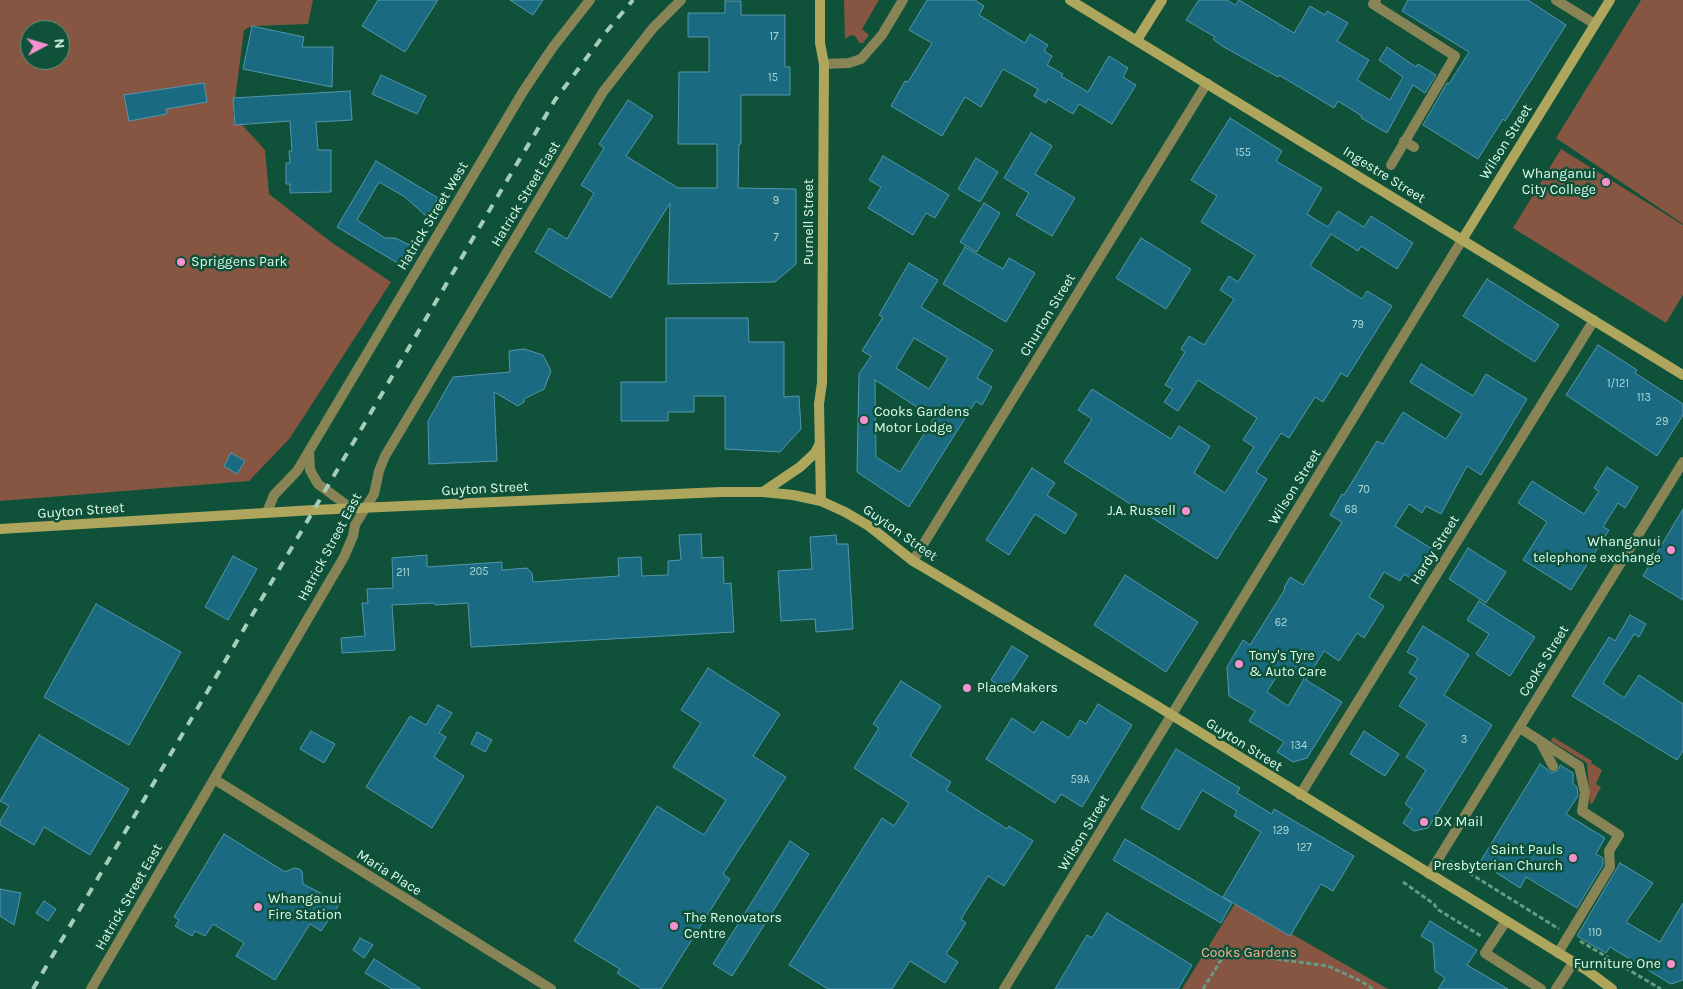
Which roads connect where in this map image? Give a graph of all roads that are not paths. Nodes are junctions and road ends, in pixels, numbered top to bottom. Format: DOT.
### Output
graph roads {
  1 [pos="590,0"];
  2 [pos="681,0"];
  3 [pos="820,0"];
  4 [pos="903,0"];
  5 [pos="1070,0"];
  6 [pos="1162,0"];
  7 [pos="1376,0"];
  8 [pos="1556,0"];
  9 [pos="1610,0"];
  10 [pos="1595,24"];
  11 [pos="1137,40"];
  12 [pos="824,64"];
  13 [pos="1207,83"];
  14 [pos="1404,141"];
  15 [pos="1414,148"];
  16 [pos="1391,165"];
  17 [pos="1462,240"];
  18 [pos="1594,320"];
  19 [pos="1683,375"];
  20 [pos="820,443"];
  21 [pos="309,451"];
  22 [pos="1683,462"];
  23 [pos="763,492"];
  24 [pos="821,501"];
  25 [pos="364,508"];
  26 [pos="352,509"];
  27 [pos="268,512"];
  28 [pos="0,530"];
  29 [pos="913,561"];
  30 [pos="1171,716"];
  31 [pos="1520,728"];
  32 [pos="1541,742"];
  33 [pos="1554,766"];
  34 [pos="214,779"];
  35 [pos="1300,795"];
  36 [pos="1429,874"];
  37 [pos="1506,922"];
  38 [pos="1558,954"];
  39 [pos="1573,963"];
  40 [pos="91,989"];
  41 [pos="551,989"];
  42 [pos="1004,989"];
  43 [pos="1541,989"];
  44 [pos="1556,989"];
  45 [pos="1612,989"];
  1 -- 21 [label="street, Hatrick Street West"];
  2 -- 25 [label="street, Hatrick Street East"];
  3 -- 12 [label="main road, Purnell Street"];
  4 -- 12 [label="street"];
  5 -- 11 [label="main road, Ingestre Street"];
  6 -- 11 [label="main road"];
  7 -- 14 [label="street"];
  8 -- 10 [label="street"];
  9 -- 10 [label="main road, Wilson Street"];
  10 -- 17 [label="main road, Wilson Street"];
  11 -- 13 [label="main road, Ingestre Street"];
  12 -- 20 [label="main road, Purnell Street"];
  13 -- 17 [label="main road, Ingestre Street"];
  13 -- 29 [label="street, Churton Street"];
  14 -- 15 [label="street"];
  14 -- 16 [label="street"];
  17 -- 18 [label="main road, Ingestre Street"];
  17 -- 30 [label="street, Wilson Street"];
  18 -- 19 [label="main road, Ingestre Street"];
  18 -- 35 [label="street, Hardy Street"];
  20 -- 23 [label="main road"];
  20 -- 24 [label="main road, Purnell Street"];
  21 -- 26 [label="street"];
  21 -- 27 [label="street, Hatrick Street West"];
  22 -- 31 [label="street, Cooks Street"];
  23 -- 24 [label="main road, Guyton Street"];
  23 -- 25 [label="main road, Guyton Street"];
  24 -- 29 [label="main road, Guyton Street"];
  25 -- 26 [label="main road, Guyton Street"];
  25 -- 34 [label="street, Hatrick Street East"];
  26 -- 27 [label="main road, Guyton Street"];
  27 -- 28 [label="main road, Guyton Street"];
  29 -- 30 [label="main road, Guyton Street"];
  30 -- 35 [label="main road, Guyton Street"];
  30 -- 42 [label="street, Wilson Street"];
  31 -- 32 [label="street"];
  31 -- 36 [label="street, Cooks Street"];
  32 -- 33 [label="street"];
  32 -- 38 [label="street"];
  34 -- 40 [label="street, Hatrick Street East"];
  34 -- 41 [label="street, Maria Place"];
  35 -- 36 [label="main road, Guyton Street"];
  36 -- 37 [label="main road, Guyton Street"];
  37 -- 38 [label="main road, Guyton Street"];
  37 -- 43 [label="street"];
  38 -- 39 [label="main road, Guyton Street"];
  39 -- 44 [label="street"];
  39 -- 45 [label="main road, Guyton Street"];
}
